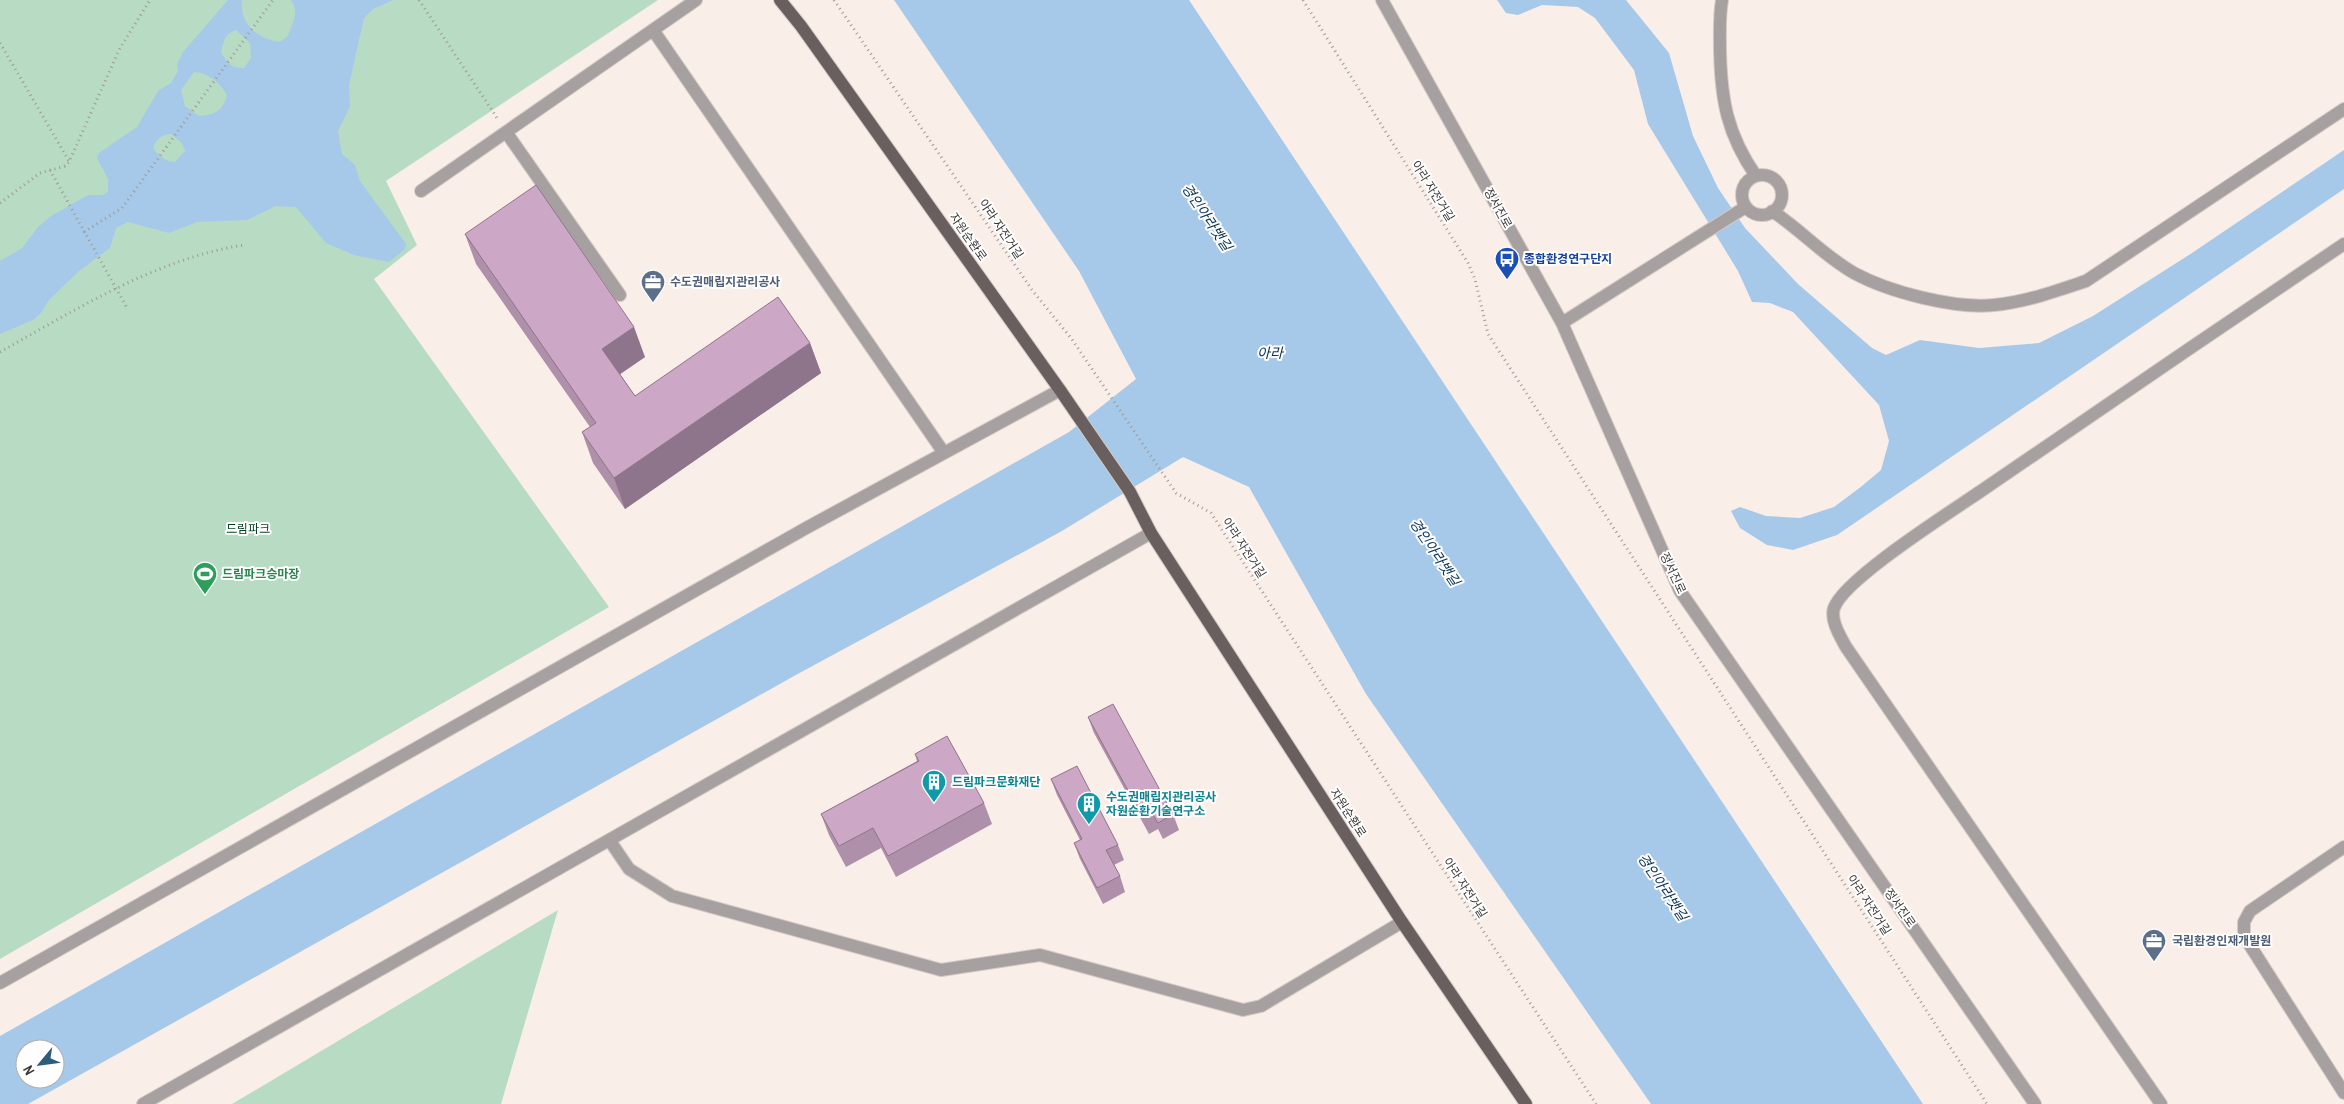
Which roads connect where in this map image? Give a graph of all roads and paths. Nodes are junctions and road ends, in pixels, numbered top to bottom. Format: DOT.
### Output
graph roads {
  1 [pos="150,0"];
  2 [pos="273,0"];
  3 [pos="419,0"];
  4 [pos="696,0"];
  5 [pos="780,0"];
  6 [pos="834,0"];
  7 [pos="1303,0"];
  8 [pos="1382,0"];
  9 [pos="1722,0"];
  10 [pos="653,30"];
  11 [pos="0,43"];
  12 [pos="2344,109"];
  13 [pos="506,132"];
  14 [pos="69,162"];
  15 [pos="50,170"];
  16 [pos="1756,176"];
  17 [pos="422,191"];
  18 [pos="0,203"];
  19 [pos="1744,208"];
  20 [pos="1772,211"];
  21 [pos="84,232"];
  22 [pos="2344,244"];
  23 [pos="244,245"];
  24 [pos="116,288"];
  25 [pos="620,295"];
  26 [pos="127,308"];
  27 [pos="1562,323"];
  28 [pos="0,352"];
  29 [pos="1060,390"];
  30 [pos="944,453"];
  31 [pos="1151,534"];
  32 [pos="610,841"];
  33 [pos="2344,847"];
  34 [pos="1402,922"];
  35 [pos="0,983"];
  36 [pos="2344,1093"];
  37 [pos="143,1104"];
  38 [pos="1526,1104"];
  39 [pos="1596,1104"];
  40 [pos="1987,1104"];
  41 [pos="2035,1104"];
  42 [pos="2161,1104"];
  1 -- 14 [label="path"];
  2 -- 21 [label="path"];
  3 -- 13 [label="path"];
  4 -- 10 [label="street"];
  5 -- 29 [label="main road, 자원순환로"];
  6 -- 39 [label="path, 아라 자전거길"];
  7 -- 40 [label="path, 아라 자전거길"];
  8 -- 27 [label="street, 정서진로"];
  9 -- 16 [label="street"];
  10 -- 13 [label="street"];
  10 -- 30 [label="street"];
  11 -- 14 [label="path"];
  12 -- 20 [label="street"];
  13 -- 17 [label="street"];
  13 -- 25 [label="street"];
  14 -- 15 [label="path"];
  15 -- 18 [label="path"];
  15 -- 21 [label="path"];
  16 -- 19 [label="street"];
  16 -- 20 [label="street"];
  19 -- 20 [label="street"];
  19 -- 27 [label="street"];
  21 -- 24 [label="path"];
  22 -- 42 [label="street"];
  23 -- 24 [label="path"];
  24 -- 26 [label="path"];
  24 -- 28 [label="path"];
  27 -- 41 [label="street, 정서진로"];
  29 -- 30 [label="street"];
  29 -- 31 [label="main road, 자원순환로"];
  30 -- 35 [label="street"];
  31 -- 32 [label="street"];
  31 -- 34 [label="main road, 자원순환로"];
  32 -- 34 [label="street"];
  32 -- 37 [label="street"];
  33 -- 36 [label="street"];
  34 -- 38 [label="main road, 자원순환로"];
}
